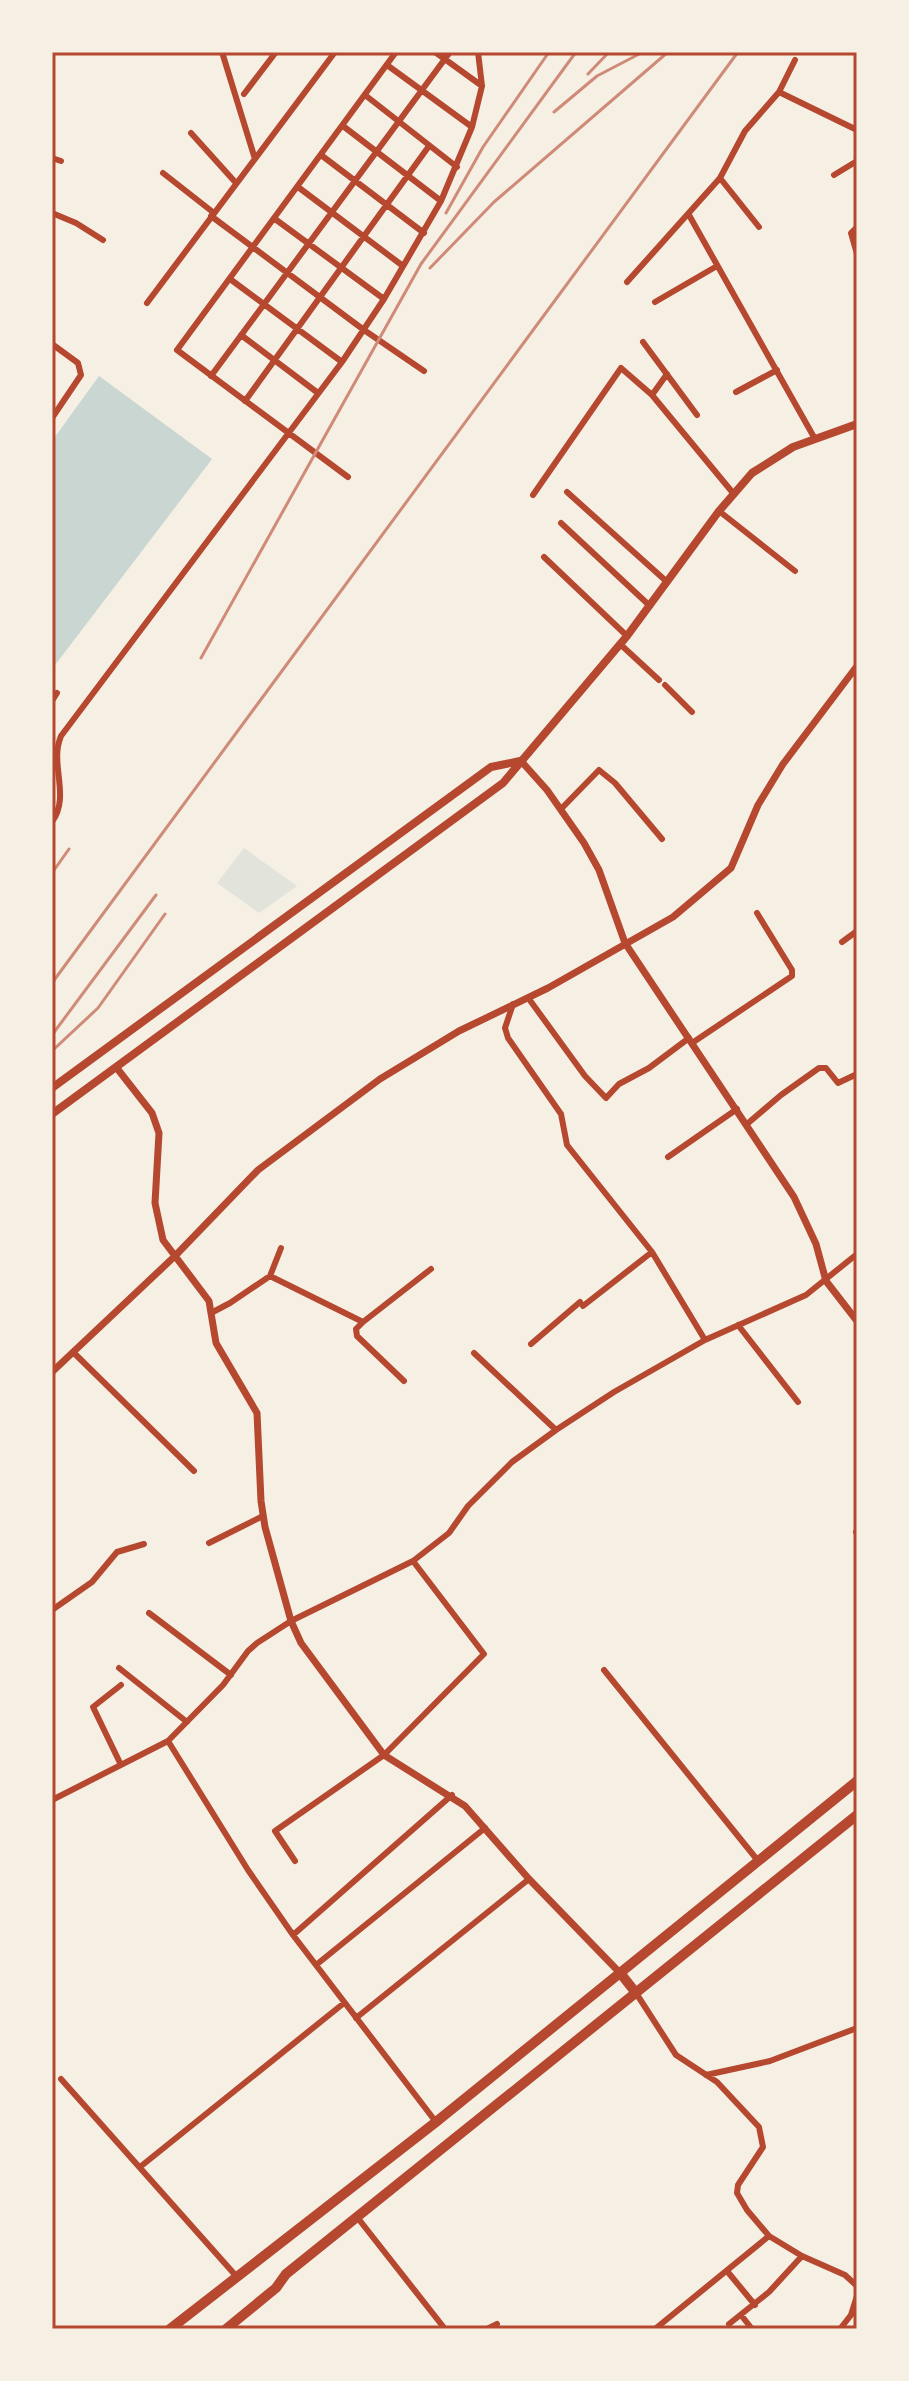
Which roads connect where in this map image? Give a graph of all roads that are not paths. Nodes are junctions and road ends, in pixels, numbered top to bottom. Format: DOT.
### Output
graph roads {
  1 [pos="222,52"];
  2 [pos="276,52"];
  3 [pos="335,52"];
  4 [pos="396,52"];
  5 [pos="435,52"];
  6 [pos="450,52"];
  7 [pos="478,52"];
  8 [pos="445,59"];
  9 [pos="795,60"];
  10 [pos="387,65"];
  11 [pos="482,86"];
  12 [pos="422,91"];
  13 [pos="779,92"];
  14 [pos="244,94"];
  15 [pos="365,95"];
  16 [pos="399,122"];
  17 [pos="343,126"];
  18 [pos="472,127"];
  19 [pos="857,130"];
  20 [pos="191,133"];
  21 [pos="429,146"];
  22 [pos="377,152"];
  23 [pos="321,155"];
  24 [pos="52,158"];
  25 [pos="255,159"];
  26 [pos="61,161"];
  27 [pos="857,161"];
  28 [pos="457,167"];
  29 [pos="163,173"];
  30 [pos="408,175"];
  31 [pos="834,175"];
  32 [pos="720,178"];
  33 [pos="356,180"];
  34 [pos="236,183"];
  35 [pos="298,187"];
  36 [pos="441,201"];
  37 [pos="387,204"];
  38 [pos="52,213"];
  39 [pos="332,213"];
  40 [pos="213,214"];
  41 [pos="689,215"];
  42 [pos="275,219"];
  43 [pos="759,227"];
  44 [pos="857,227"];
  45 [pos="424,233"];
  46 [pos="364,236"];
  47 [pos="103,240"];
  48 [pos="309,244"];
  49 [pos="254,247"];
  50 [pos="857,254"];
  51 [pos="403,266"];
  52 [pos="717,266"];
  53 [pos="341,268"];
  54 [pos="288,273"];
  55 [pos="230,279"];
  56 [pos="627,282"];
  57 [pos="321,297"];
  58 [pos="384,299"];
  59 [pos="655,302"];
  60 [pos="147,303"];
  61 [pos="264,304"];
  62 [pos="298,329"];
  63 [pos="364,330"];
  64 [pos="241,335"];
  65 [pos="643,342"];
  66 [pos="52,344"];
  67 [pos="275,361"];
  68 [pos="342,362"];
  69 [pos="777,370"];
  70 [pos="424,371"];
  71 [pos="667,374"];
  72 [pos="211,376"];
  73 [pos="736,392"];
  74 [pos="318,393"];
  75 [pos="652,395"];
  76 [pos="245,401"];
  77 [pos="697,415"];
  78 [pos="52,418"];
  79 [pos="857,424"];
  80 [pos="288,433"];
  81 [pos="815,439"];
  82 [pos="348,477"];
  83 [pos="567,492"];
  84 [pos="733,493"];
  85 [pos="533,495"];
  86 [pos="719,511"];
  87 [pos="561,523"];
  88 [pos="544,557"];
  89 [pos="795,571"];
  90 [pos="666,581"];
  91 [pos="650,606"];
  92 [pos="627,636"];
  93 [pos="620,644"];
  94 [pos="857,666"];
  95 [pos="57,693"];
  96 [pos="52,701"];
  97 [pos="692,712"];
  98 [pos="54,747"];
  99 [pos="521,761"];
  100 [pos="52,785"];
  101 [pos="61,791"];
  102 [pos="561,809"];
  103 [pos="52,822"];
  104 [pos="662,839"];
  105 [pos="757,913"];
  106 [pos="857,931"];
  107 [pos="842,942"];
  108 [pos="625,943"];
  109 [pos="529,999"];
  110 [pos="513,1004"];
  111 [pos="691,1041"];
  112 [pos="99,1056"];
  113 [pos="116,1067"];
  114 [pos="857,1074"];
  115 [pos="52,1088"];
  116 [pos="737,1109"];
  117 [pos="52,1114"];
  118 [pos="747,1124"];
  119 [pos="668,1157"];
  120 [pos="281,1248"];
  121 [pos="652,1252"];
  122 [pos="857,1254"];
  123 [pos="175,1256"];
  124 [pos="431,1269"];
  125 [pos="270,1276"];
  126 [pos="826,1281"];
  127 [pos="211,1313"];
  128 [pos="857,1321"];
  129 [pos="363,1322"];
  130 [pos="738,1325"];
  131 [pos="705,1340"];
  132 [pos="531,1344"];
  133 [pos="73,1352"];
  134 [pos="474,1353"];
  135 [pos="52,1372"];
  136 [pos="404,1381"];
  137 [pos="798,1402"];
  138 [pos="556,1430"];
  139 [pos="194,1471"];
  140 [pos="263,1516"];
  141 [pos="209,1543"];
  142 [pos="144,1544"];
  143 [pos="413,1561"];
  144 [pos="52,1610"];
  145 [pos="149,1613"];
  146 [pos="291,1621"];
  147 [pos="119,1668"];
  148 [pos="604,1670"];
  149 [pos="231,1675"];
  150 [pos="121,1685"];
  151 [pos="187,1722"];
  152 [pos="168,1741"];
  153 [pos="384,1755"];
  154 [pos="121,1765"];
  155 [pos="857,1781"];
  156 [pos="452,1795"];
  157 [pos="52,1800"];
  158 [pos="857,1815"];
  159 [pos="485,1828"];
  160 [pos="295,1861"];
  161 [pos="759,1862"];
  162 [pos="529,1879"];
  163 [pos="293,1935"];
  164 [pos="316,1965"];
  165 [pos="621,1974"];
  166 [pos="636,1993"];
  167 [pos="344,2003"];
  168 [pos="356,2018"];
  169 [pos="857,2028"];
  170 [pos="706,2075"];
  171 [pos="61,2079"];
  172 [pos="436,2122"];
  173 [pos="140,2167"];
  174 [pos="357,2217"];
  175 [pos="769,2236"];
  176 [pos="802,2256"];
  177 [pos="727,2271"];
  178 [pos="237,2277"];
  179 [pos="857,2286"];
  180 [pos="857,2296"];
  181 [pos="755,2305"];
  182 [pos="741,2315"];
  183 [pos="497,2324"];
  184 [pos="729,2324"];
  185 [pos="170,2329"];
  186 [pos="226,2329"];
  187 [pos="445,2329"];
  188 [pos="487,2329"];
  189 [pos="655,2329"];
  190 [pos="752,2329"];
  191 [pos="840,2329"];
  1 -- 25 [label="street"];
  2 -- 14 [label="street"];
  3 -- 25 [label="street"];
  4 -- 10 [label="street"];
  5 -- 8 [label="street"];
  6 -- 8 [label="street"];
  7 -- 11 [label="street"];
  8 -- 11 [label="street"];
  8 -- 12 [label="street"];
  9 -- 13 [label="street"];
  10 -- 12 [label="street"];
  10 -- 15 [label="street"];
  11 -- 18 [label="street"];
  12 -- 16 [label="street"];
  12 -- 18 [label="street"];
  13 -- 19 [label="street"];
  13 -- 32 [label="street"];
  15 -- 16 [label="street"];
  15 -- 17 [label="street"];
  16 -- 21 [label="street"];
  16 -- 22 [label="street"];
  17 -- 22 [label="street"];
  17 -- 23 [label="street"];
  18 -- 28 [label="street"];
  20 -- 34 [label="street"];
  21 -- 28 [label="street"];
  21 -- 30 [label="street"];
  22 -- 30 [label="street"];
  22 -- 33 [label="street"];
  23 -- 33 [label="street"];
  23 -- 35 [label="street"];
  24 -- 26 [label="street"];
  25 -- 34 [label="street"];
  27 -- 31 [label="street"];
  28 -- 36 [label="street"];
  29 -- 40 [label="street"];
  30 -- 36 [label="street"];
  30 -- 37 [label="street"];
  32 -- 41 [label="street"];
  32 -- 43 [label="street"];
  33 -- 37 [label="street"];
  33 -- 39 [label="street"];
  34 -- 40 [label="street"];
  35 -- 39 [label="street"];
  35 -- 42 [label="street"];
  36 -- 45 [label="street"];
  37 -- 45 [label="street"];
  37 -- 46 [label="street"];
  38 -- 47 [label="street"];
  39 -- 46 [label="street"];
  39 -- 48 [label="street"];
  40 -- 49 [label="street"];
  40 -- 60 [label="street"];
  41 -- 52 [label="street"];
  41 -- 56 [label="street"];
  42 -- 48 [label="street"];
  42 -- 49 [label="street"];
  44 -- 50 [label="street"];
  45 -- 51 [label="street"];
  46 -- 51 [label="street"];
  46 -- 53 [label="street"];
  48 -- 53 [label="street"];
  48 -- 54 [label="street"];
  49 -- 54 [label="street"];
  49 -- 55 [label="street"];
  51 -- 58 [label="street"];
  52 -- 59 [label="street"];
  52 -- 69 [label="street"];
  53 -- 57 [label="street"];
  53 -- 58 [label="street"];
  54 -- 57 [label="street"];
  54 -- 61 [label="street"];
  55 -- 61 [label="street"];
  55 -- 72 [label="street"];
  57 -- 62 [label="street"];
  57 -- 63 [label="street"];
  58 -- 63 [label="street"];
  61 -- 62 [label="street"];
  61 -- 64 [label="street"];
  62 -- 67 [label="street"];
  62 -- 68 [label="street"];
  63 -- 68 [label="street"];
  63 -- 70 [label="street"];
  64 -- 67 [label="street"];
  64 -- 72 [label="street"];
  65 -- 71 [label="street"];
  66 -- 78 [label="street"];
  67 -- 74 [label="street"];
  67 -- 76 [label="street"];
  68 -- 74 [label="street"];
  69 -- 73 [label="street"];
  69 -- 81 [label="street"];
  71 -- 75 [label="street"];
  71 -- 77 [label="street"];
  72 -- 76 [label="street"];
  74 -- 80 [label="street"];
  75 -- 84 [label="street"];
  75 -- 85 [label="street"];
  76 -- 80 [label="street"];
  79 -- 81 [label="main road"];
  80 -- 82 [label="street"];
  80 -- 98 [label="street"];
  81 -- 84 [label="main road"];
  83 -- 90 [label="street"];
  84 -- 86 [label="main road"];
  86 -- 89 [label="street"];
  86 -- 90 [label="main road"];
  87 -- 91 [label="street"];
  88 -- 92 [label="street"];
  90 -- 91 [label="main road"];
  91 -- 92 [label="main road"];
  92 -- 93 [label="main road"];
  93 -- 97 [label="street"];
  93 -- 99 [label="main road"];
  94 -- 108 [label="street"];
  95 -- 96 [label="street"];
  98 -- 101 [label="street"];
  99 -- 102 [label="street"];
  99 -- 112 [label="main road"];
  99 -- 113 [label="main road"];
  100 -- 101 [label="street"];
  101 -- 103 [label="street"];
  102 -- 104 [label="street"];
  102 -- 108 [label="street"];
  105 -- 111 [label="street"];
  106 -- 107 [label="street"];
  108 -- 109 [label="street"];
  108 -- 111 [label="street"];
  109 -- 110 [label="street"];
  109 -- 111 [label="street"];
  110 -- 121 [label="street"];
  110 -- 123 [label="street"];
  111 -- 116 [label="street"];
  112 -- 113 [label="main road"];
  112 -- 115 [label="main road"];
  113 -- 117 [label="main road"];
  113 -- 123 [label="street"];
  114 -- 118 [label="street"];
  116 -- 118 [label="street"];
  116 -- 119 [label="street"];
  118 -- 126 [label="street"];
  120 -- 125 [label="street"];
  121 -- 131 [label="street"];
  121 -- 132 [label="street"];
  122 -- 126 [label="street"];
  123 -- 127 [label="street"];
  123 -- 133 [label="street"];
  124 -- 129 [label="street"];
  125 -- 127 [label="street"];
  125 -- 129 [label="street"];
  126 -- 128 [label="street"];
  126 -- 130 [label="street"];
  127 -- 140 [label="street"];
  129 -- 136 [label="street"];
  130 -- 131 [label="street"];
  130 -- 137 [label="street"];
  131 -- 138 [label="street"];
  133 -- 135 [label="street"];
  133 -- 139 [label="street"];
  134 -- 138 [label="street"];
  138 -- 143 [label="street"];
  140 -- 141 [label="street"];
  140 -- 146 [label="street"];
  142 -- 144 [label="street"];
  143 -- 146 [label="street"];
  143 -- 153 [label="street"];
  145 -- 149 [label="street"];
  146 -- 149 [label="street"];
  146 -- 153 [label="street"];
  147 -- 151 [label="street"];
  148 -- 161 [label="street"];
  149 -- 151 [label="street"];
  150 -- 154 [label="street"];
  151 -- 152 [label="street"];
  152 -- 154 [label="street"];
  152 -- 163 [label="street"];
  153 -- 156 [label="street"];
  153 -- 160 [label="street"];
  154 -- 157 [label="street"];
  155 -- 161 [label="highway"];
  156 -- 159 [label="street"];
  156 -- 163 [label="street"];
  158 -- 166 [label="highway"];
  159 -- 162 [label="street"];
  159 -- 164 [label="street"];
  161 -- 165 [label="highway"];
  162 -- 165 [label="street"];
  162 -- 168 [label="street"];
  163 -- 164 [label="street"];
  164 -- 167 [label="street"];
  165 -- 166 [label="highway"];
  165 -- 172 [label="highway"];
  166 -- 170 [label="street"];
  166 -- 174 [label="highway"];
  167 -- 168 [label="street"];
  167 -- 173 [label="street"];
  168 -- 172 [label="street"];
  169 -- 170 [label="street"];
  170 -- 175 [label="street"];
  171 -- 173 [label="street"];
  172 -- 178 [label="highway"];
  173 -- 178 [label="street"];
  174 -- 186 [label="highway"];
  174 -- 187 [label="street"];
  175 -- 176 [label="street"];
  175 -- 177 [label="street"];
  176 -- 179 [label="street"];
  176 -- 181 [label="street"];
  177 -- 181 [label="street"];
  177 -- 189 [label="street"];
  178 -- 185 [label="highway"];
  180 -- 191 [label="street"];
  181 -- 182 [label="street"];
  182 -- 184 [label="street"];
  182 -- 190 [label="street"];
  183 -- 188 [label="street"];
}
